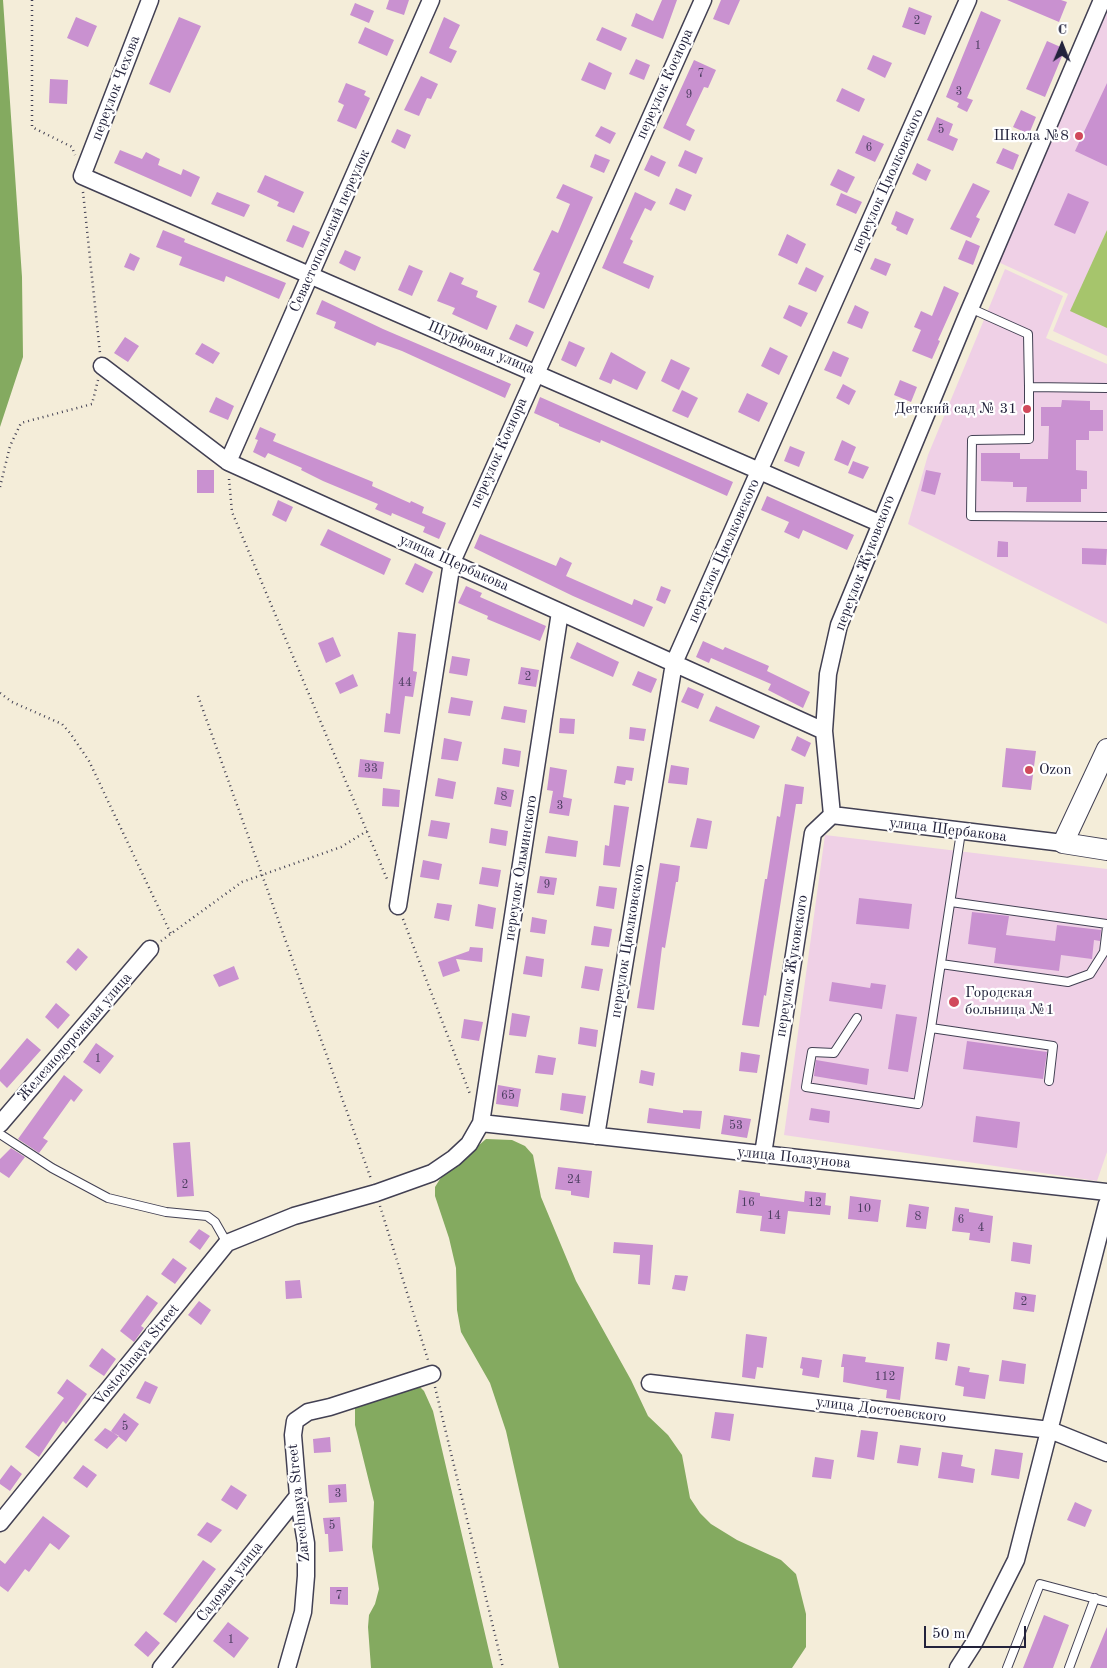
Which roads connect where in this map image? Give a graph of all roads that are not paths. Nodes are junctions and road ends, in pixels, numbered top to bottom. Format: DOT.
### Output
graph roads {
  1 [pos="150,0"];
  2 [pos="431,0"];
  3 [pos="703,0"];
  4 [pos="968,0"];
  5 [pos="1102,0"];
  6 [pos="82,176"];
  7 [pos="311,274"];
  8 [pos="970,308"];
  9 [pos="102,366"];
  10 [pos="535,372"];
  11 [pos="1029,387"];
  12 [pos="1107,388"];
  13 [pos="228,462"];
  14 [pos="760,470"];
  15 [pos="1107,517"];
  16 [pos="880,523"];
  17 [pos="452,562"];
  18 [pos="560,612"];
  19 [pos="674,664"];
  20 [pos="824,731"];
  21 [pos="1107,749"];
  22 [pos="832,815"];
  23 [pos="961,832"];
  24 [pos="1063,843"];
  25 [pos="1107,850"];
  26 [pos="951,902"];
  27 [pos="398,906"];
  28 [pos="1107,924"];
  29 [pos="1107,927"];
  30 [pos="150,949"];
  31 [pos="941,964"];
  32 [pos="857,1018"];
  33 [pos="931,1028"];
  34 [pos="1049,1081"];
  35 [pos="0,1124"];
  36 [pos="481,1124"];
  37 [pos="0,1134"];
  38 [pos="596,1136"];
  39 [pos="763,1154"];
  40 [pos="1107,1192"];
  41 [pos="1105,1214"];
  42 [pos="227,1243"];
  43 [pos="432,1374"];
  44 [pos="650,1383"];
  45 [pos="1050,1430"];
  46 [pos="1107,1453"];
  47 [pos="298,1496"];
  48 [pos="0,1523"];
  49 [pos="1094,1598"];
  50 [pos="1107,1602"];
  51 [pos="161,1668"];
  52 [pos="286,1668"];
  53 [pos="958,1668"];
  54 [pos="1007,1668"];
  55 [pos="1069,1668"];
  1 -- 6 [label="street, переулок Чехова"];
  2 -- 7 [label="street, Севастопольский переулок"];
  3 -- 10 [label="street, переулок Косиора"];
  4 -- 14 [label="street, переулок Циолковского"];
  5 -- 8 [label="street, переулок Жуковского"];
  6 -- 7 [label="street, Шурфовая улица"];
  7 -- 10 [label="street, Шурфовая улица"];
  7 -- 13 [label="street, Севастопольский переулок"];
  8 -- 11 [label="lane"];
  8 -- 16 [label="street, переулок Жуковского"];
  9 -- 13 [label="street, улица Щербакова"];
  10 -- 14 [label="street, Шурфовая улица"];
  10 -- 17 [label="street, переулок Косиора"];
  11 -- 12 [label="lane"];
  11 -- 15 [label="lane"];
  13 -- 17 [label="street, улица Щербакова"];
  14 -- 16 [label="street, Шурфовая улица"];
  14 -- 19 [label="street, переулок Циолковского"];
  16 -- 20 [label="street, переулок Жуковского"];
  17 -- 18 [label="street, улица Щербакова"];
  17 -- 27 [label="street, переулок Косиора"];
  18 -- 19 [label="street, улица Щербакова"];
  18 -- 36 [label="street, переулок Ольминского"];
  19 -- 20 [label="street, улица Щербакова"];
  19 -- 38 [label="street, переулок Циолковского"];
  20 -- 22 [label="street, переулок Жуковского"];
  21 -- 24 [label="street"];
  22 -- 23 [label="street, улица Щербакова"];
  22 -- 39 [label="street, переулок Жуковского"];
  23 -- 24 [label="street, улица Щербакова"];
  23 -- 26 [label="lane"];
  24 -- 25 [label="street"];
  26 -- 28 [label="lane"];
  26 -- 31 [label="lane"];
  29 -- 31 [label="lane"];
  30 -- 35 [label="street, Железнодорожная улица"];
  31 -- 33 [label="lane"];
  32 -- 33 [label="lane"];
  33 -- 34 [label="lane"];
  36 -- 38 [label="street, улица Ползунова"];
  36 -- 42 [label="street, Vostochnaya Street"];
  37 -- 42 [label="lane"];
  38 -- 39 [label="street, улица Ползунова"];
  39 -- 40 [label="street, улица Ползунова"];
  41 -- 45 [label="street"];
  42 -- 48 [label="street, Vostochnaya Street"];
  43 -- 47 [label="street, Zarechnaya Street"];
  44 -- 45 [label="street, улица Достоевского"];
  45 -- 46 [label="street, улица Достоевского"];
  45 -- 53 [label="street"];
  47 -- 51 [label="street, Садовая улица"];
  47 -- 52 [label="street, Zarechnaya Street"];
  49 -- 50 [label="lane"];
  49 -- 54 [label="lane"];
  49 -- 55 [label="lane"];
}
